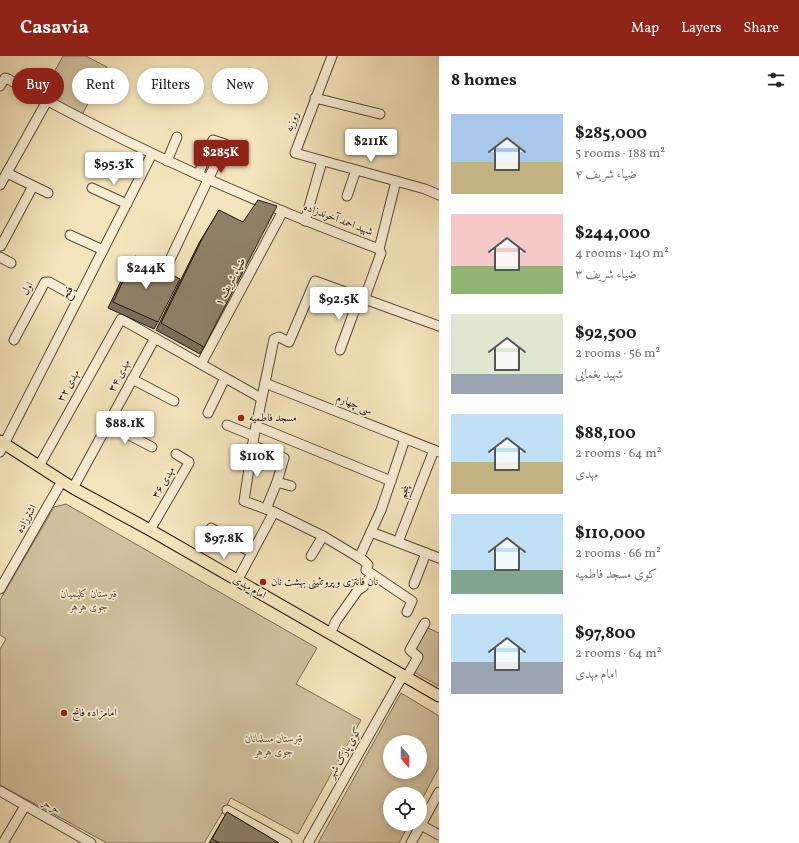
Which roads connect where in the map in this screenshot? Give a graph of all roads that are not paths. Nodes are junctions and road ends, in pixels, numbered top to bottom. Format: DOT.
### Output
graph roads {
  1 [pos="332,56"];
  2 [pos="12,81"];
  3 [pos="0,86"];
  4 [pos="316,98"];
  5 [pos="45,104"];
  6 [pos="53,104"];
  7 [pos="380,114"];
  8 [pos="177,137"];
  9 [pos="152,154"];
  10 [pos="167,161"];
  11 [pos="322,161"];
  12 [pos="356,170"];
  13 [pos="7,173"];
  14 [pos="198,175"];
  15 [pos="208,180"];
  16 [pos="396,181"];
  17 [pos="0,185"];
  18 [pos="34,186"];
  19 [pos="92,188"];
  20 [pos="48,193"];
  21 [pos="439,195"];
  22 [pos="347,196"];
  23 [pos="127,204"];
  24 [pos="283,212"];
  25 [pos="305,221"];
  26 [pos="70,235"];
  27 [pos="1,246"];
  28 [pos="378,249"];
  29 [pos="103,250"];
  30 [pos="0,257"];
  31 [pos="12,263"];
  32 [pos="167,266"];
  33 [pos="78,298"];
  34 [pos="362,299"];
  35 [pos="439,326"];
  36 [pos="155,338"];
  37 [pos="14,340"];
  38 [pos="340,350"];
  39 [pos="201,364"];
  40 [pos="225,378"];
  41 [pos="132,379"];
  42 [pos="265,383"];
  43 [pos="261,398"];
  44 [pos="174,401"];
  45 [pos="208,413"];
  46 [pos="108,424"];
  47 [pos="228,425"];
  48 [pos="256,426"];
  49 [pos="405,439"];
  50 [pos="253,440"];
  51 [pos="2,445"];
  52 [pos="152,447"];
  53 [pos="436,451"];
  54 [pos="176,454"];
  55 [pos="39,466"];
  56 [pos="62,481"];
  57 [pos="391,481"];
  58 [pos="277,482"];
  59 [pos="291,486"];
  60 [pos="73,488"];
  61 [pos="270,510"];
  62 [pos="211,528"];
  63 [pos="150,530"];
  64 [pos="371,532"];
  65 [pos="323,536"];
  66 [pos="398,542"];
  67 [pos="252,553"];
  68 [pos="426,553"];
  69 [pos="312,556"];
  70 [pos="439,558"];
  71 [pos="361,559"];
  72 [pos="372,575"];
  73 [pos="237,581"];
  74 [pos="414,584"];
  75 [pos="0,589"];
  76 [pos="407,612"];
  77 [pos="425,623"];
  78 [pos="330,634"];
  79 [pos="405,677"];
  80 [pos="439,696"];
  81 [pos="0,791"];
  82 [pos="439,792"];
  83 [pos="25,806"];
  84 [pos="227,810"];
  85 [pos="427,814"];
  86 [pos="427,828"];
  87 [pos="418,831"];
  88 [pos="439,835"];
  89 [pos="3,843"];
  90 [pos="90,843"];
  91 [pos="287,843"];
  92 [pos="308,843"];
  93 [pos="411,843"];
  1 -- 4 [label="street, روزبه"];
  2 -- 3 [label="street, شهید احمد آخوندزاده"];
  4 -- 7 [label="street"];
  4 -- 11 [label="street, روزبه"];
  5 -- 13 [label="street"];
  6 -- 9 [label="street, شهید احمد آخوندزاده"];
  8 -- 10 [label="street"];
  9 -- 10 [label="street, شهید احمد آخوندزاده"];
  9 -- 23 [label="street, فتح"];
  10 -- 14 [label="street, شهید احمد آخوندزاده"];
  11 -- 12 [label="street"];
  11 -- 25 [label="street"];
  12 -- 16 [label="street"];
  12 -- 22 [label="street"];
  13 -- 17 [label="street"];
  13 -- 18 [label="street"];
  14 -- 15 [label="street, شهید احمد آخوندزاده"];
  14 -- 15 [label="street"];
  15 -- 24 [label="street, شهید احمد آخوندزاده"];
  15 -- 32 [label="street"];
  16 -- 21 [label="street"];
  16 -- 28 [label="street"];
  18 -- 20 [label="street"];
  18 -- 27 [label="street"];
  19 -- 23 [label="street"];
  23 -- 29 [label="street, فتح"];
  24 -- 25 [label="street, شهید احمد آخوندزاده"];
  24 -- 39 [label="street, ضیاء شریف ۱"];
  25 -- 28 [label="street, شهید احمد آخوندزاده"];
  26 -- 29 [label="street"];
  28 -- 34 [label="street, شهید احمد آخوندزاده"];
  29 -- 33 [label="street, فتح"];
  30 -- 31 [label="street"];
  33 -- 37 [label="street, اول"];
  33 -- 51 [label="street, فتح"];
  34 -- 35 [label="street"];
  34 -- 38 [label="street"];
  34 -- 42 [label="street"];
  36 -- 39 [label="street"];
  36 -- 41 [label="street, مهدی ۳۴"];
  36 -- 55 [label="street, مهدی ۳۲"];
  39 -- 40 [label="street"];
  40 -- 43 [label="street"];
  40 -- 45 [label="street"];
  41 -- 44 [label="street"];
  41 -- 46 [label="street, مهدی ۳۴"];
  42 -- 43 [label="street"];
  42 -- 49 [label="street, سی چهارم"];
  43 -- 48 [label="street"];
  46 -- 52 [label="street"];
  46 -- 60 [label="street, مهدی ۳۴"];
  47 -- 50 [label="street"];
  48 -- 50 [label="street"];
  48 -- 57 [label="street"];
  49 -- 53 [label="street, سی چهارم"];
  49 -- 57 [label="street"];
  50 -- 58 [label="street"];
  50 -- 61 [label="street"];
  51 -- 55 [label="main road, امام مهدی"];
  53 -- 66 [label="street, پنجم"];
  54 -- 63 [label="street, مهدی ۳۶"];
  55 -- 56 [label="main road, امام مهدی"];
  56 -- 60 [label="main road, امام مهدی"];
  56 -- 75 [label="street, اشترزاده"];
  57 -- 64 [label="street"];
  58 -- 59 [label="street"];
  58 -- 61 [label="street"];
  60 -- 63 [label="main road, امام مهدی"];
  61 -- 65 [label="street"];
  61 -- 67 [label="street"];
  62 -- 67 [label="street"];
  63 -- 73 [label="main road, امام مهدی"];
  64 -- 66 [label="street"];
  64 -- 71 [label="street"];
  65 -- 69 [label="street"];
  65 -- 71 [label="street"];
  66 -- 68 [label="street"];
  67 -- 73 [label="street"];
  68 -- 70 [label="street"];
  68 -- 74 [label="street"];
  71 -- 72 [label="street"];
  72 -- 76 [label="street"];
  72 -- 78 [label="street"];
  73 -- 78 [label="main road, امام مهدی"];
  77 -- 79 [label="street, کوی پارک شهر"];
  78 -- 79 [label="main road, امام مهدی"];
  79 -- 80 [label="main road, امام مهدی"];
  79 -- 92 [label="street, کوی پارک شهر"];
  81 -- 83 [label="street, حرحر"];
  82 -- 85 [label="street"];
  83 -- 89 [label="street"];
  83 -- 90 [label="street, حرحر"];
  84 -- 91 [label="street"];
  86 -- 88 [label="street"];
  87 -- 93 [label="street"];
}
